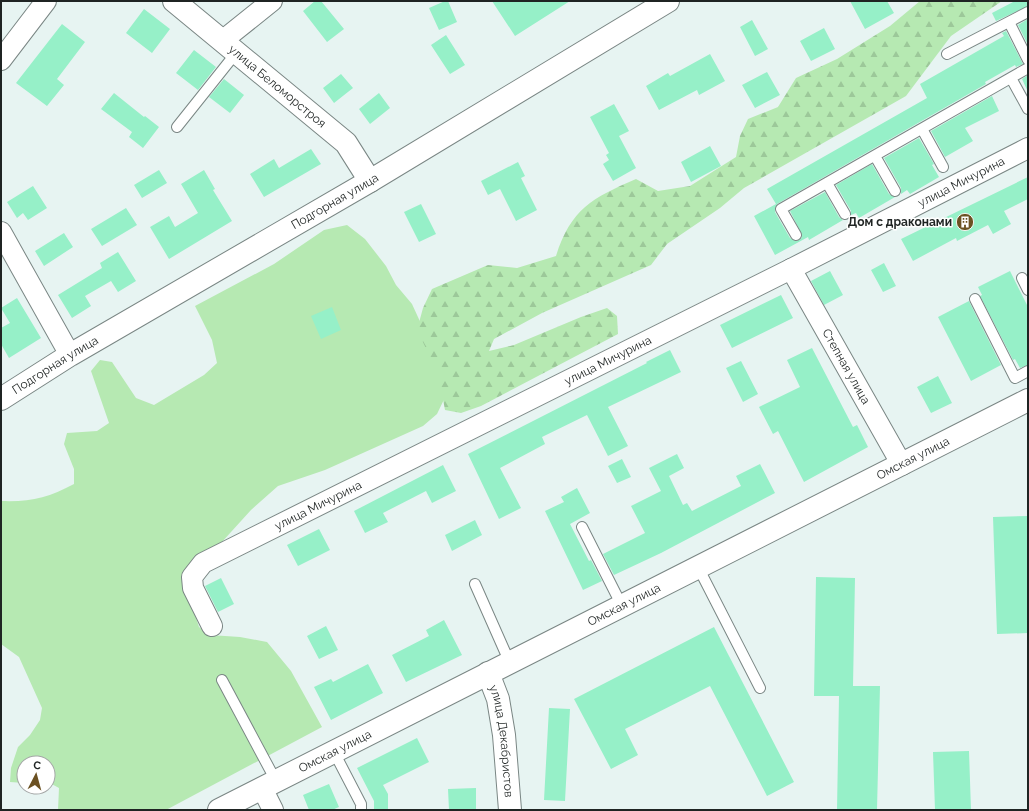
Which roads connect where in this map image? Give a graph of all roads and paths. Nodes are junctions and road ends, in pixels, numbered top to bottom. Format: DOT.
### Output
graph roads {
  1 [pos="46,1"];
  2 [pos="174,1"];
  3 [pos="272,1"];
  4 [pos="668,1"];
  5 [pos="1028,12"];
  6 [pos="1009,22"];
  7 [pos="229,47"];
  8 [pos="947,54"];
  9 [pos="1,60"];
  10 [pos="1028,60"];
  11 [pos="1028,68"];
  12 [pos="1010,78"];
  13 [pos="1028,108"];
  14 [pos="177,127"];
  15 [pos="922,129"];
  16 [pos="1028,148"];
  17 [pos="875,156"];
  18 [pos="943,166"];
  19 [pos="370,182"];
  20 [pos="827,183"];
  21 [pos="895,191"];
  22 [pos="845,214"];
  23 [pos="1,232"];
  24 [pos="796,235"];
  25 [pos="791,268"];
  26 [pos="1022,278"];
  27 [pos="1028,290"];
  28 [pos="975,299"];
  29 [pos="70,355"];
  30 [pos="1028,371"];
  31 [pos="1,399"];
  32 [pos="1028,400"];
  33 [pos="902,465"];
  34 [pos="582,527"];
  35 [pos="698,568"];
  36 [pos="475,584"];
  37 [pos="622,606"];
  38 [pos="212,626"];
  39 [pos="510,663"];
  40 [pos="488,673"];
  41 [pos="222,680"];
  42 [pos="760,688"];
  43 [pos="334,752"];
  44 [pos="269,785"];
  45 [pos="219,810"];
  46 [pos="273,810"];
  47 [pos="361,810"];
  48 [pos="510,810"];
  1 -- 9 [label="street"];
  2 -- 7 [label="street, улица Беломорстроя"];
  3 -- 7 [label="street"];
  4 -- 19 [label="street, Подгорная улица"];
  5 -- 6 [label="lane"];
  6 -- 8 [label="lane"];
  6 -- 10 [label="lane"];
  7 -- 14 [label="lane"];
  7 -- 19 [label="street, улица Беломорстроя"];
  11 -- 12 [label="lane"];
  12 -- 13 [label="lane"];
  12 -- 15 [label="lane"];
  15 -- 17 [label="lane"];
  15 -- 18 [label="lane"];
  16 -- 25 [label="street, улица Мичурина"];
  17 -- 20 [label="lane"];
  17 -- 21 [label="lane"];
  19 -- 29 [label="street, Подгорная улица"];
  20 -- 22 [label="lane"];
  20 -- 24 [label="lane"];
  23 -- 29 [label="street"];
  25 -- 33 [label="street, Степная улица"];
  25 -- 38 [label="street, улица Мичурина"];
  26 -- 27 [label="lane"];
  28 -- 30 [label="lane"];
  29 -- 31 [label="street, Подгорная улица"];
  32 -- 33 [label="street, Омская улица"];
  33 -- 35 [label="street, Омская улица"];
  34 -- 37 [label="lane"];
  35 -- 37 [label="street, Омская улица"];
  35 -- 42 [label="lane"];
  36 -- 39 [label="lane"];
  37 -- 39 [label="street, Омская улица"];
  39 -- 40 [label="street, Омская улица"];
  40 -- 43 [label="street, Омская улица"];
  40 -- 48 [label="street, улица Декабристов"];
  41 -- 44 [label="lane"];
  43 -- 44 [label="street, Омская улица"];
  43 -- 47 [label="lane"];
  44 -- 45 [label="street, Омская улица"];
  44 -- 46 [label="street"];
}
